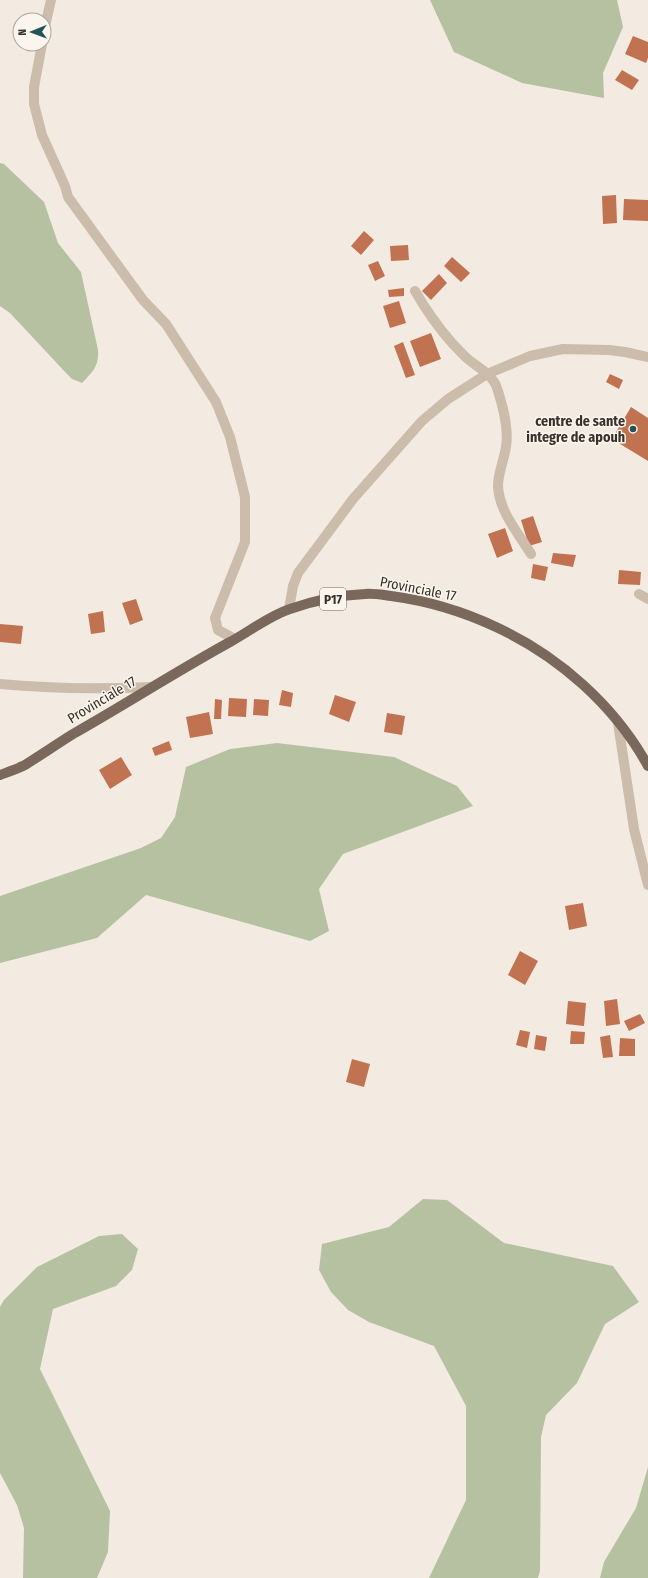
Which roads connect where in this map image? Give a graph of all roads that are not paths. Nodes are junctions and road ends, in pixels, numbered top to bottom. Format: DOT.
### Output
graph roads {
  1 [pos="51,0"];
  2 [pos="48,12"];
  3 [pos="41,52"];
  4 [pos="415,291"];
  5 [pos="648,358"];
  6 [pos="487,374"];
  7 [pos="531,554"];
  8 [pos="289,609"];
  9 [pos="235,639"];
  10 [pos="0,684"];
  11 [pos="152,687"];
  12 [pos="618,723"];
  13 [pos="648,766"];
  14 [pos="0,775"];
  15 [pos="648,884"];
  1 -- 2 [label="street"];
  3 -- 9 [label="street"];
  4 -- 6 [label="street"];
  5 -- 6 [label="street"];
  6 -- 7 [label="street"];
  6 -- 8 [label="street"];
  8 -- 9 [label="main road, Provinciale 17 / P17"];
  8 -- 12 [label="main road, Provinciale 17 / P17"];
  9 -- 11 [label="main road, Provinciale 17 / P17"];
  10 -- 11 [label="street"];
  11 -- 14 [label="main road, Provinciale 17 / P17"];
  12 -- 13 [label="main road, Provinciale 17 / P17"];
  12 -- 15 [label="street"];
}
